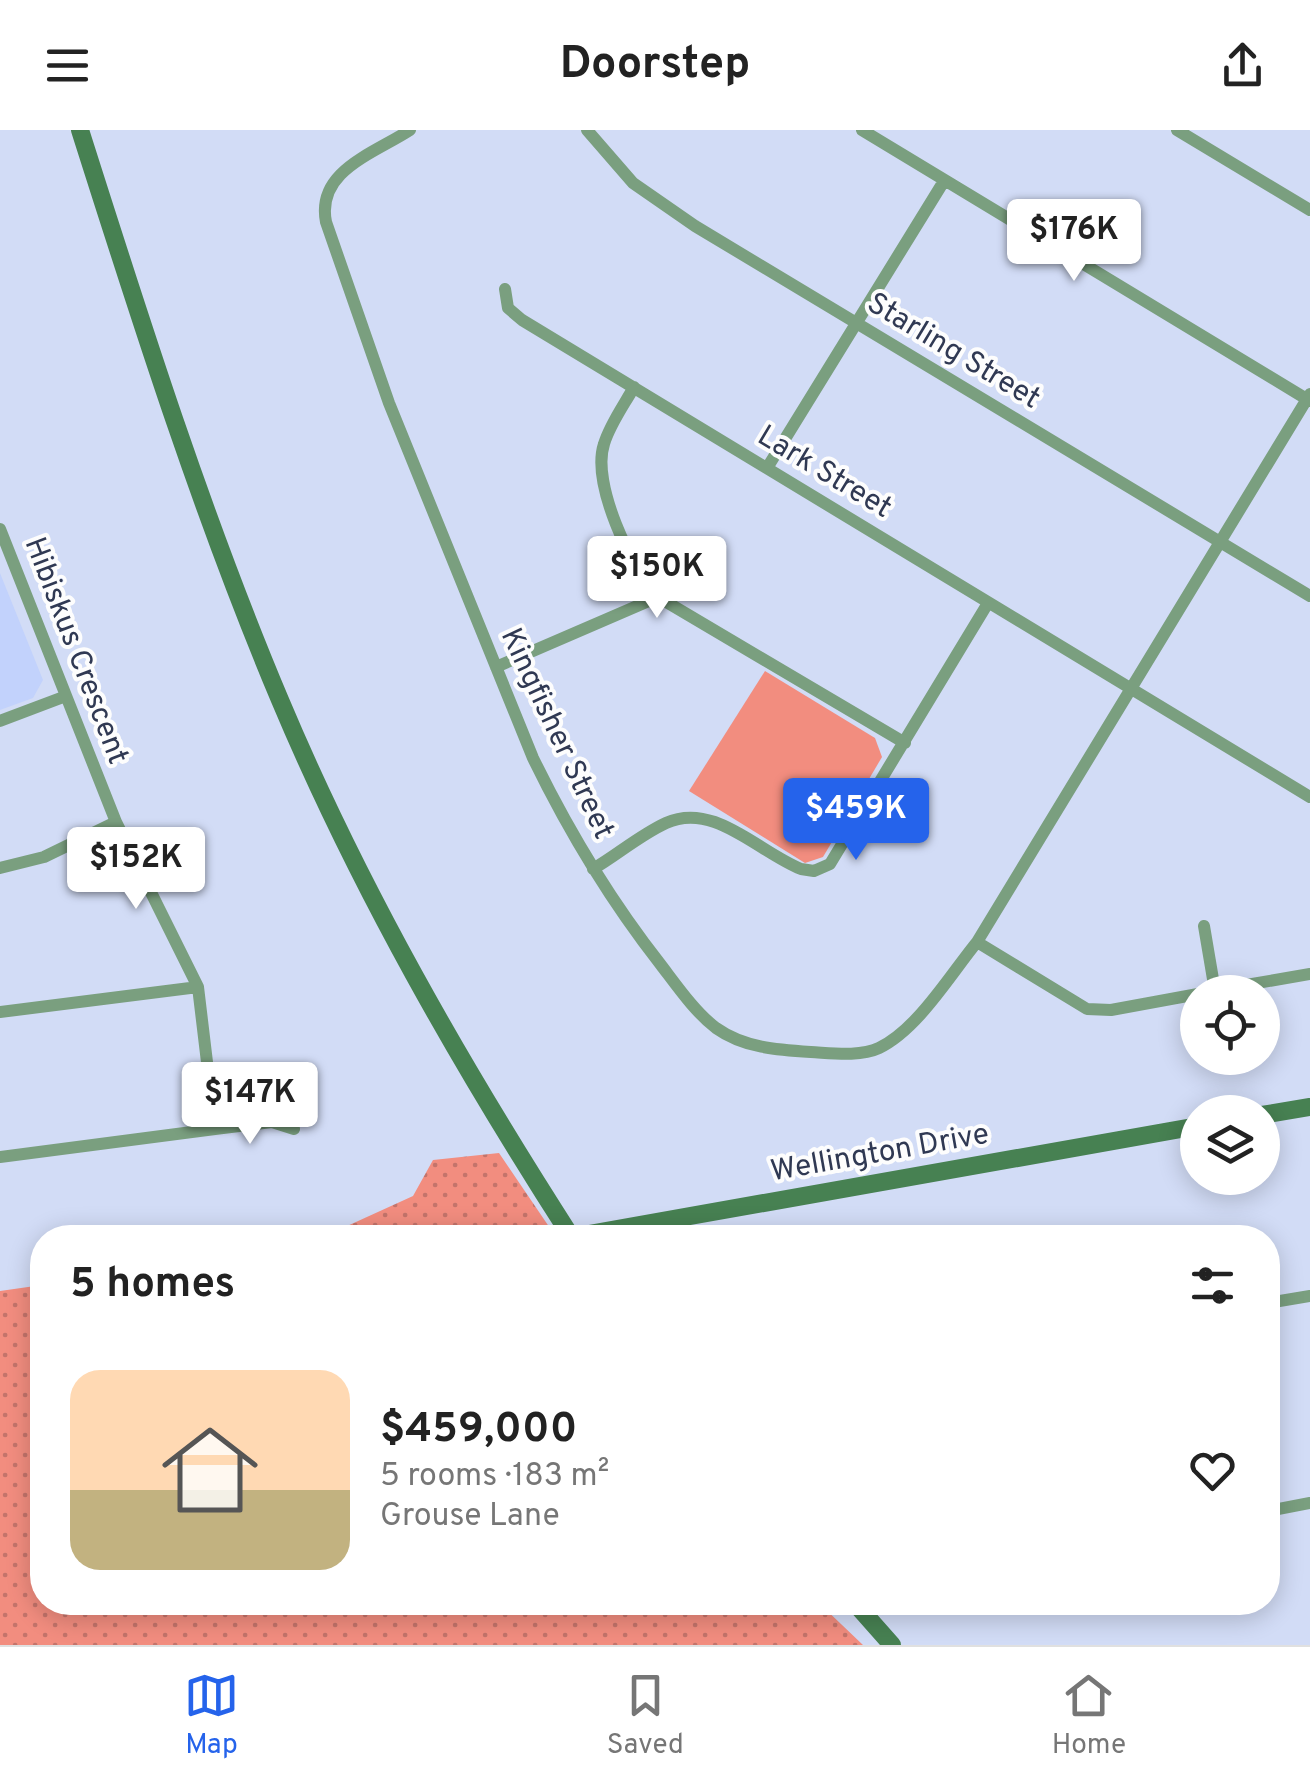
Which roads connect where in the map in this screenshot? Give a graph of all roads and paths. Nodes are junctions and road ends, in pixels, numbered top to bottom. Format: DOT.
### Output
graph roads {
  1 [pos="80,130"];
  2 [pos="380,130"];
  3 [pos="410,130"];
  4 [pos="587,130"];
  5 [pos="862,130"];
  6 [pos="1177,130"];
  7 [pos="388,144"];
  8 [pos="944,181"];
  9 [pos="1310,210"];
  10 [pos="505,289"];
  11 [pos="857,323"];
  12 [pos="634,387"];
  13 [pos="1309,398"];
  14 [pos="767,468"];
  15 [pos="0,529"];
  16 [pos="1220,542"];
  17 [pos="1310,596"];
  18 [pos="658,597"];
  19 [pos="988,603"];
  20 [pos="496,667"];
  21 [pos="1131,689"];
  22 [pos="66,696"];
  23 [pos="0,721"];
  24 [pos="905,743"];
  25 [pos="1310,797"];
  26 [pos="116,822"];
  27 [pos="0,868"];
  28 [pos="592,869"];
  29 [pos="1204,926"];
  30 [pos="976,942"];
  31 [pos="1310,974"];
  32 [pos="1208,975"];
  33 [pos="1280,979"];
  34 [pos="198,988"];
  35 [pos="1180,997"];
  36 [pos="0,1012"];
  37 [pos="1310,1107"];
  38 [pos="1280,1112"];
  39 [pos="215,1129"];
  40 [pos="1180,1129"];
  41 [pos="294,1130"];
  42 [pos="0,1156"];
  43 [pos="564,1225"];
  44 [pos="640,1225"];
  45 [pos="1310,1296"];
  46 [pos="1280,1301"];
  47 [pos="1310,1503"];
  48 [pos="1280,1509"];
  49 [pos="865,1615"];
  50 [pos="892,1645"];
  1 -- 43 [label="main road"];
  2 -- 7 [label="street"];
  3 -- 7 [label="street, Kingfisher Street"];
  4 -- 11 [label="street, Starling Street"];
  5 -- 8 [label="street"];
  6 -- 9 [label="street"];
  7 -- 20 [label="street, Kingfisher Street"];
  8 -- 11 [label="street"];
  8 -- 13 [label="street"];
  10 -- 12 [label="street, Lark Street"];
  11 -- 14 [label="street"];
  11 -- 16 [label="street, Starling Street"];
  12 -- 14 [label="street, Lark Street"];
  12 -- 18 [label="street"];
  13 -- 16 [label="street, Kingfisher Street"];
  14 -- 19 [label="street, Lark Street"];
  15 -- 22 [label="street, Hibiskus Crescent"];
  16 -- 17 [label="street, Starling Street"];
  16 -- 21 [label="street, Kingfisher Street"];
  18 -- 20 [label="street"];
  18 -- 24 [label="street"];
  19 -- 21 [label="street, Lark Street"];
  19 -- 24 [label="street"];
  20 -- 28 [label="street, Kingfisher Street"];
  21 -- 25 [label="street, Lark Street"];
  21 -- 30 [label="street, Kingfisher Street"];
  22 -- 23 [label="street"];
  22 -- 26 [label="street, Hibiskus Crescent"];
  24 -- 28 [label="street"];
  26 -- 27 [label="street"];
  26 -- 34 [label="street, Hibiskus Crescent"];
  28 -- 30 [label="street, Kingfisher Street"];
  29 -- 32 [label="street"];
  30 -- 35 [label="street"];
  31 -- 33 [label="street"];
  34 -- 36 [label="street"];
  34 -- 39 [label="street, Hibiskus Crescent"];
  37 -- 38 [label="main road"];
  39 -- 41 [label="street"];
  39 -- 42 [label="street"];
  40 -- 44 [label="main road, Wellington Drive"];
  45 -- 46 [label="street"];
  47 -- 48 [label="street"];
  49 -- 50 [label="main road"];
}
